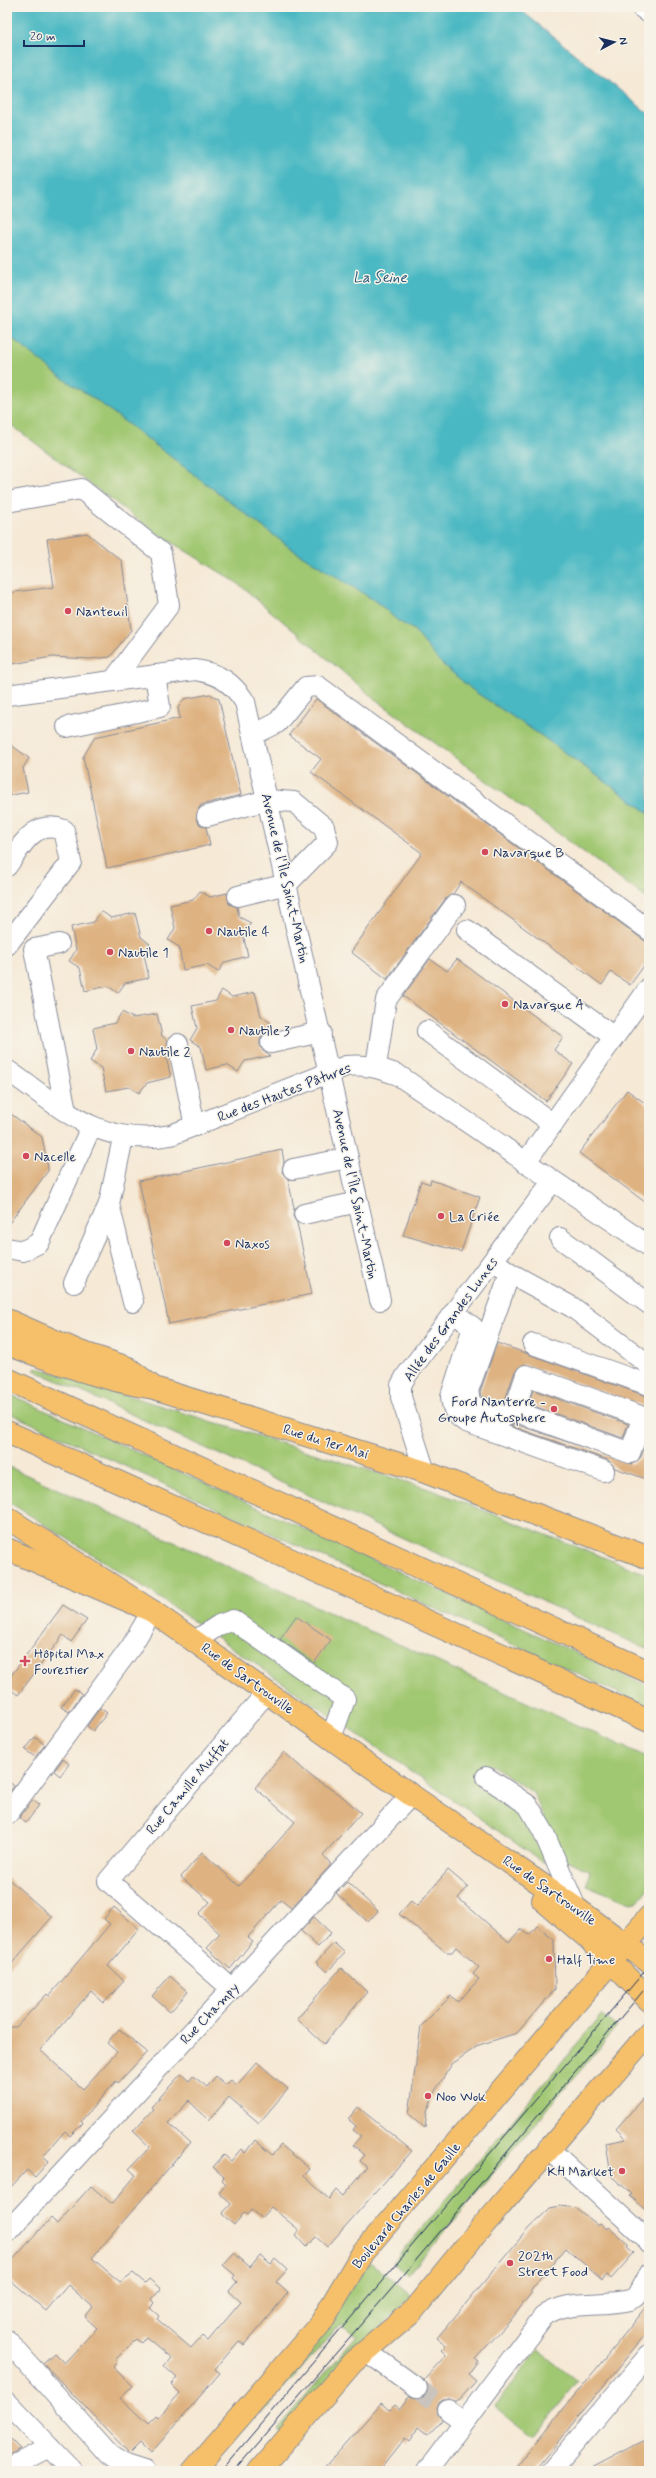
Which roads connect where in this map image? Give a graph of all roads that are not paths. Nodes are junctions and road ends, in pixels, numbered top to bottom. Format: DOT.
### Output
graph roads {
  1 [pos="641,7"];
  2 [pos="649,13"];
  3 [pos="7,502"];
  4 [pos="155,675"];
  5 [pos="113,680"];
  6 [pos="7,695"];
  7 [pos="67,727"];
  8 [pos="253,735"];
  9 [pos="268,800"];
  10 [pos="207,816"];
  11 [pos="7,866"];
  12 [pos="287,884"];
  13 [pos="238,896"];
  14 [pos="455,905"];
  15 [pos="466,930"];
  16 [pos="649,930"];
  17 [pos="60,944"];
  18 [pos="7,945"];
  19 [pos="649,988"];
  20 [pos="427,1031"];
  21 [pos="321,1032"];
  22 [pos="614,1037"];
  23 [pos="271,1043"];
  24 [pos="178,1044"];
  25 [pos="376,1066"];
  26 [pos="7,1070"];
  27 [pos="330,1072"];
  28 [pos="66,1111"];
  29 [pos="553,1124"];
  30 [pos="195,1126"];
  31 [pos="91,1127"];
  32 [pos="124,1138"];
  33 [pos="348,1158"];
  34 [pos="525,1163"];
  35 [pos="293,1169"];
  36 [pos="552,1182"];
  37 [pos="358,1202"];
  38 [pos="108,1204"];
  39 [pos="304,1214"];
  40 [pos="560,1238"];
  41 [pos="649,1246"];
  42 [pos="7,1248"];
  43 [pos="493,1260"];
  44 [pos="510,1273"];
  45 [pos="74,1283"];
  46 [pos="380,1300"];
  47 [pos="132,1302"];
  48 [pos="649,1304"];
  49 [pos="454,1313"];
  50 [pos="7,1320"];
  51 [pos="7,1344"];
  52 [pos="533,1344"];
  53 [pos="649,1365"];
  54 [pos="7,1379"];
  55 [pos="649,1385"];
  56 [pos="154,1388"];
  57 [pos="514,1411"];
  58 [pos="7,1432"];
  59 [pos="604,1471"];
  60 [pos="426,1472"];
  61 [pos="7,1518"];
  62 [pos="7,1549"];
  63 [pos="649,1558"];
  64 [pos="152,1610"];
  65 [pos="195,1641"];
  66 [pos="649,1672"];
  67 [pos="267,1692"];
  68 [pos="649,1721"];
  69 [pos="331,1738"];
  70 [pos="486,1777"];
  71 [pos="410,1795"];
  72 [pos="7,1815"];
  73 [pos="472,1837"];
  74 [pos="576,1908"];
  75 [pos="649,1917"];
  76 [pos="627,1944"];
  77 [pos="649,1962"];
  78 [pos="611,1963"];
  79 [pos="232,1989"];
  80 [pos="649,2000"];
  81 [pos="649,2032"];
  82 [pos="548,2148"];
  83 [pos="7,2232"];
  84 [pos="649,2243"];
  85 [pos="649,2273"];
  86 [pos="7,2340"];
  87 [pos="366,2351"];
  88 [pos="649,2355"];
  89 [pos="417,2388"];
  90 [pos="7,2402"];
  91 [pos="448,2410"];
  92 [pos="464,2421"];
  93 [pos="50,2447"];
  94 [pos="7,2469"];
  95 [pos="73,2471"];
  96 [pos="144,2471"];
  97 [pos="193,2471"];
  98 [pos="259,2471"];
  99 [pos="427,2471"];
  100 [pos="551,2471"];
  1 -- 2 [label="street"];
  3 -- 5 [label="street"];
  4 -- 5 [label="street, Avenue de l'Île Saint-Martin"];
  4 -- 7 [label="street"];
  4 -- 8 [label="street, Avenue de l'Île Saint-Martin"];
  5 -- 6 [label="street, Avenue de l'Île Saint-Martin"];
  8 -- 9 [label="street, Avenue de l'Île Saint-Martin"];
  8 -- 16 [label="street"];
  9 -- 10 [label="street"];
  9 -- 12 [label="street, Avenue de l'Île Saint-Martin"];
  9 -- 12 [label="street"];
  11 -- 18 [label="street"];
  12 -- 13 [label="street"];
  12 -- 21 [label="street, Avenue de l'Île Saint-Martin"];
  14 -- 25 [label="street"];
  15 -- 22 [label="street"];
  17 -- 28 [label="street"];
  19 -- 22 [label="street"];
  20 -- 29 [label="street"];
  21 -- 23 [label="street"];
  21 -- 27 [label="street, Avenue de l'Île Saint-Martin"];
  22 -- 29 [label="street"];
  24 -- 30 [label="street"];
  25 -- 27 [label="street, Rue des Hautes Pâtures"];
  25 -- 34 [label="street, Rue des Hautes Pâtures"];
  26 -- 28 [label="street, Rue des Hautes Pâtures"];
  27 -- 30 [label="street, Rue des Hautes Pâtures"];
  27 -- 33 [label="street, Avenue de l'Île Saint-Martin"];
  28 -- 31 [label="street, Rue des Hautes Pâtures"];
  29 -- 34 [label="street"];
  30 -- 32 [label="street, Rue des Hautes Pâtures"];
  31 -- 32 [label="street, Rue des Hautes Pâtures"];
  31 -- 42 [label="street"];
  32 -- 38 [label="street"];
  33 -- 35 [label="street"];
  33 -- 37 [label="street, Avenue de l'Île Saint-Martin"];
  34 -- 36 [label="street, Rue des Hautes Pâtures"];
  36 -- 41 [label="street, Rue des Hautes Pâtures"];
  36 -- 43 [label="street, Allée des Grandes Lunes"];
  37 -- 39 [label="street"];
  37 -- 46 [label="street, Avenue de l'Île Saint-Martin"];
  38 -- 45 [label="street"];
  38 -- 47 [label="street"];
  40 -- 48 [label="street"];
  43 -- 44 [label="street"];
  43 -- 49 [label="street, Allée des Grandes Lunes"];
  44 -- 53 [label="street"];
  44 -- 57 [label="street"];
  49 -- 59 [label="street"];
  49 -- 60 [label="street, Allée des Grandes Lunes"];
  50 -- 56 [label="main road, Rue du 1er Mai"];
  51 -- 56 [label="main road"];
  52 -- 55 [label="street"];
  54 -- 66 [label="main road"];
  56 -- 60 [label="main road, Rue du 1er Mai"];
  57 -- 57 [label="street"];
  58 -- 68 [label="main road"];
  60 -- 63 [label="main road, Rue du 1er Mai"];
  61 -- 64 [label="main road"];
  62 -- 64 [label="main road, Rue de Sartrouville"];
  64 -- 65 [label="main road, Rue de Sartrouville"];
  64 -- 72 [label="street"];
  65 -- 67 [label="main road, Rue de Sartrouville"];
  65 -- 69 [label="street"];
  67 -- 69 [label="main road, Rue de Sartrouville"];
  67 -- 79 [label="street, Rue Camille Muffat"];
  69 -- 71 [label="main road, Rue de Sartrouville"];
  70 -- 74 [label="street"];
  71 -- 73 [label="main road, Rue de Sartrouville"];
  71 -- 79 [label="street, Rue Champy"];
  73 -- 74 [label="main road, Rue de Sartrouville"];
  73 -- 78 [label="main road, Rue de Sartrouville"];
  74 -- 76 [label="main road, Rue de Sartrouville"];
  75 -- 76 [label="main road, Boulevard Charles de Gaulle"];
  76 -- 77 [label="main road, Rue de Sartrouville"];
  76 -- 78 [label="main road, Boulevard Charles de Gaulle"];
  78 -- 80 [label="main road, Rue de Sartrouville"];
  78 -- 97 [label="main road, Boulevard Charles de Gaulle"];
  79 -- 83 [label="street, Rue Champy"];
  81 -- 82 [label="main road"];
  82 -- 84 [label="street"];
  82 -- 87 [label="main road"];
  85 -- 92 [label="street"];
  86 -- 96 [label="street"];
  87 -- 89 [label="street"];
  87 -- 98 [label="main road"];
  88 -- 100 [label="street"];
  90 -- 93 [label="street"];
  91 -- 92 [label="street"];
  92 -- 99 [label="street"];
  93 -- 94 [label="street"];
  93 -- 95 [label="street"];
}
